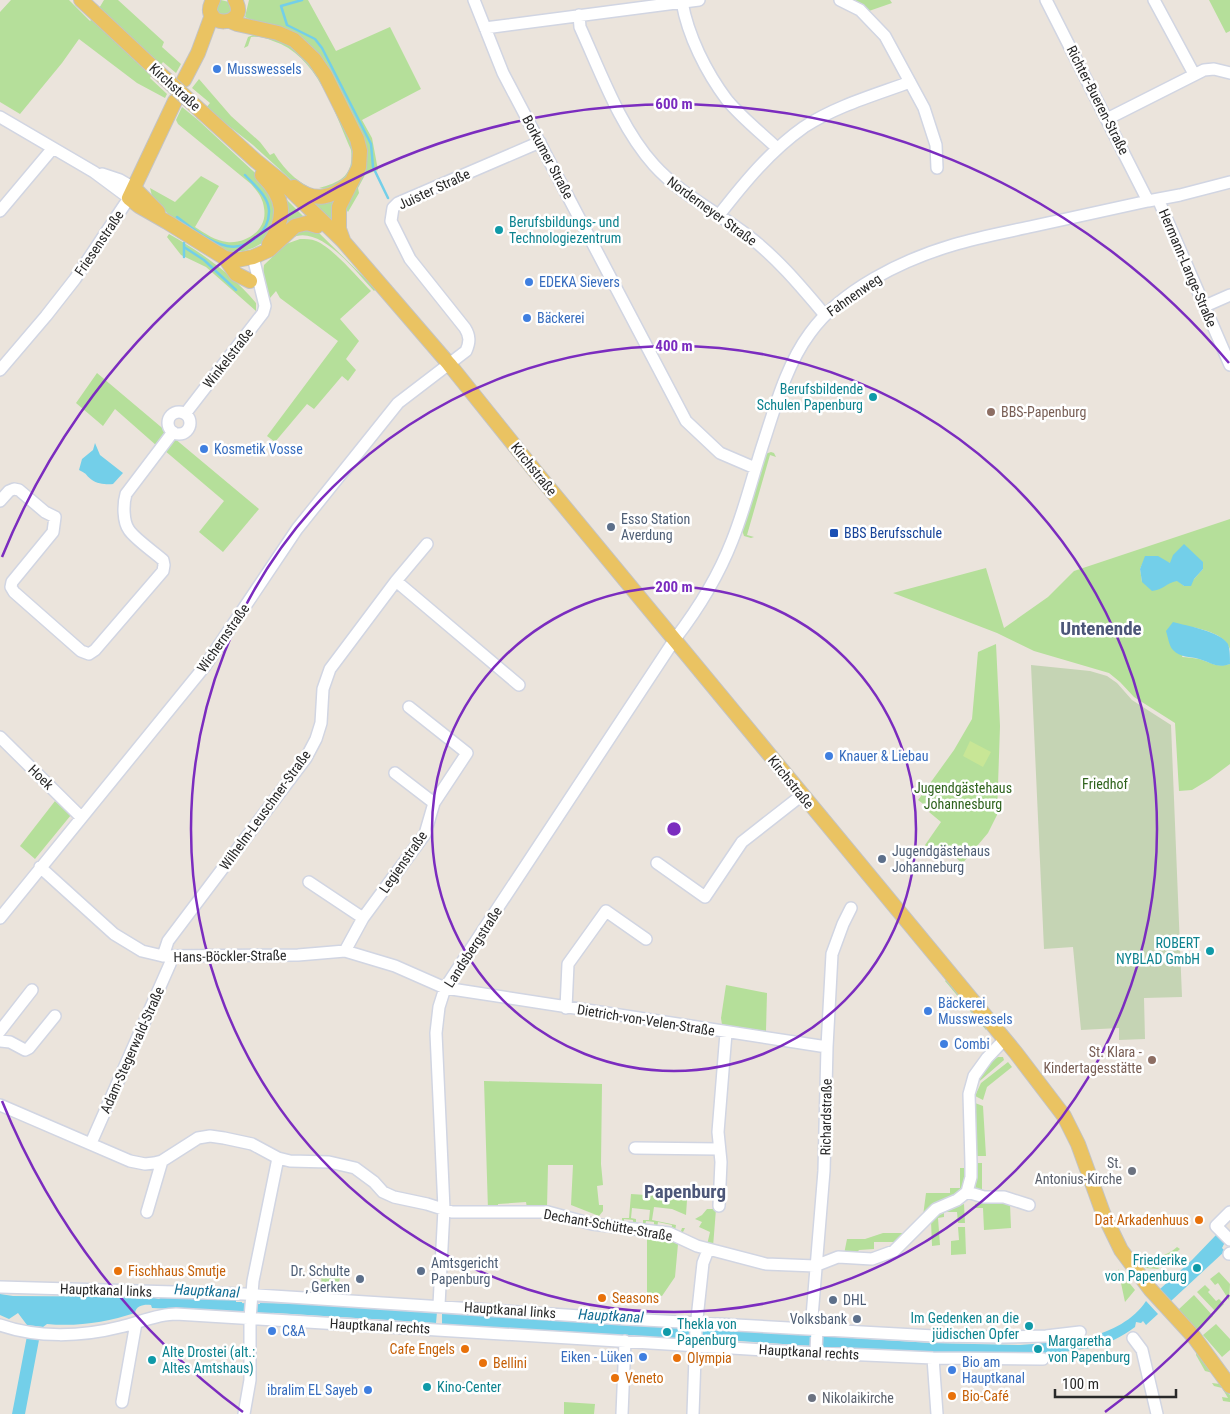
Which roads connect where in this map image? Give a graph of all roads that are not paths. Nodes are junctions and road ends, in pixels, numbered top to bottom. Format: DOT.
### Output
graph roads {
  1 [pos="81,0"];
  2 [pos="474,0"];
  3 [pos="699,0"];
  4 [pos="840,0"];
  5 [pos="1046,0"];
  6 [pos="1154,0"];
  7 [pos="682,2"];
  8 [pos="224,8"];
  9 [pos="579,14"];
  10 [pos="485,28"];
  11 [pos="1230,73"];
  12 [pos="1194,74"];
  13 [pos="184,80"];
  14 [pos="910,82"];
  15 [pos="175,101"];
  16 [pos="0,117"];
  17 [pos="1107,119"];
  18 [pos="540,142"];
  19 [pos="53,148"];
  20 [pos="778,148"];
  21 [pos="256,161"];
  22 [pos="937,168"];
  23 [pos="269,172"];
  24 [pos="282,182"];
  25 [pos="352,182"];
  26 [pos="1230,182"];
  27 [pos="131,193"];
  28 [pos="1153,200"];
  29 [pos="0,212"];
  30 [pos="719,215"];
  31 [pos="317,226"];
  32 [pos="343,241"];
  33 [pos="252,257"];
  34 [pos="225,258"];
  35 [pos="373,277"];
  36 [pos="250,281"];
  37 [pos="1230,295"];
  38 [pos="262,299"];
  39 [pos="1205,306"];
  40 [pos="825,315"];
  41 [pos="449,364"];
  42 [pos="1230,364"];
  43 [pos="0,370"];
  44 [pos="755,468"];
  45 [pos="0,501"];
  46 [pos="426,544"];
  47 [pos="396,581"];
  48 [pos="675,639"];
  49 [pos="519,685"];
  50 [pos="409,707"];
  51 [pos="0,738"];
  52 [pos="395,774"];
  53 [pos="802,795"];
  54 [pos="434,803"];
  55 [pos="81,817"];
  56 [pos="657,863"];
  57 [pos="40,867"];
  58 [pos="309,882"];
  59 [pos="850,908"];
  60 [pos="0,918"];
  61 [pos="363,918"];
  62 [pos="646,939"];
  63 [pos="345,951"];
  64 [pos="167,956"];
  65 [pos="445,988"];
  66 [pos="32,990"];
  67 [pos="566,1008"];
  68 [pos="55,1016"];
  69 [pos="0,1031"];
  70 [pos="726,1033"];
  71 [pos="1004,1040"];
  72 [pos="0,1041"];
  73 [pos="827,1047"];
  74 [pos="0,1105"];
  75 [pos="90,1143"];
  76 [pos="635,1148"];
  77 [pos="718,1149"];
  78 [pos="278,1158"];
  79 [pos="162,1161"];
  80 [pos="967,1192"];
  81 [pos="1030,1205"];
  82 [pos="719,1206"];
  83 [pos="444,1209"];
  84 [pos="147,1212"];
  85 [pos="1230,1212"];
  86 [pos="1230,1240"];
  87 [pos="708,1250"];
  88 [pos="815,1266"];
  89 [pos="0,1287"];
  90 [pos="439,1305"];
  91 [pos="251,1307"];
  92 [pos="136,1323"];
  93 [pos="0,1325"];
  94 [pos="696,1325"];
  95 [pos="815,1331"];
  96 [pos="1080,1332"];
  97 [pos="1133,1338"];
  98 [pos="625,1341"];
  99 [pos="695,1343"];
  100 [pos="816,1351"];
  101 [pos="934,1358"];
  102 [pos="1044,1359"];
  103 [pos="1230,1386"];
  104 [pos="122,1402"];
  105 [pos="244,1414"];
  106 [pos="622,1414"];
  107 [pos="693,1414"];
  108 [pos="937,1414"];
  109 [pos="1157,1414"];
  1 -- 21 [label="main road, Kirchstraße, bridge"];
  2 -- 10 [label="street, Borkumer Straße"];
  3 -- 7 [label="street"];
  4 -- 14 [label="street"];
  5 -- 17 [label="street, Richter-Bueren-Straße"];
  6 -- 12 [label="street"];
  7 -- 9 [label="street"];
  7 -- 20 [label="street"];
  8 -- 13 [label="main road"];
  8 -- 25 [label="main road"];
  9 -- 10 [label="street"];
  9 -- 30 [label="street, Norderneyer Straße"];
  10 -- 18 [label="street, Borkumer Straße"];
  11 -- 12 [label="street"];
  12 -- 17 [label="street"];
  14 -- 20 [label="street"];
  14 -- 22 [label="street"];
  15 -- 27 [label="main road, Friesenstraße"];
  16 -- 19 [label="street"];
  17 -- 28 [label="street, Richter-Bueren-Straße"];
  18 -- 41 [label="street, Juister Straße"];
  18 -- 44 [label="street, Borkumer Straße"];
  19 -- 27 [label="street"];
  19 -- 29 [label="street"];
  20 -- 30 [label="street"];
  21 -- 23 [label="main road"];
  21 -- 33 [label="main road"];
  23 -- 24 [label="main road, Kirchstraße"];
  23 -- 31 [label="main road, Kirchstraße"];
  24 -- 25 [label="main road"];
  24 -- 32 [label="main road, Kirchstraße"];
  25 -- 32 [label="main road"];
  26 -- 28 [label="street, Fahnenweg"];
  27 -- 34 [label="main road"];
  27 -- 43 [label="street, Friesenstraße"];
  28 -- 39 [label="street, Hermann-Lange-Straße"];
  28 -- 40 [label="street, Fahnenweg"];
  30 -- 40 [label="street, Norderneyer Straße"];
  31 -- 33 [label="main road"];
  31 -- 35 [label="main road, Kirchstraße"];
  32 -- 35 [label="main road, Kirchstraße"];
  33 -- 34 [label="main road"];
  33 -- 36 [label="street"];
  33 -- 38 [label="street, Winkelstraße"];
  34 -- 36 [label="main road"];
  35 -- 41 [label="main road, Kirchstraße"];
  36 -- 38 [label="street"];
  37 -- 39 [label="street"];
  38 -- 45 [label="street, Winkelstraße"];
  39 -- 42 [label="street, Hermann-Lange-Straße"];
  40 -- 44 [label="street, Fahnenweg"];
  41 -- 48 [label="main road, Kirchstraße"];
  41 -- 55 [label="street, Wichernstraße"];
  44 -- 48 [label="street, Fahnenweg"];
  46 -- 47 [label="street, Wilhelm-Leuschner-Straße"];
  47 -- 49 [label="street"];
  47 -- 64 [label="street, Wilhelm-Leuschner-Straße"];
  48 -- 53 [label="main road, Kirchstraße"];
  48 -- 65 [label="street, Landsbergstraße"];
  50 -- 54 [label="street, Legienstraße"];
  51 -- 55 [label="street, Hoek"];
  52 -- 54 [label="street"];
  53 -- 56 [label="street"];
  53 -- 71 [label="main road, Kirchstraße"];
  54 -- 61 [label="street, Legienstraße"];
  55 -- 57 [label="street, Wichernstraße"];
  57 -- 60 [label="street, Wichernstraße"];
  57 -- 64 [label="street, Hans-Böckler-Straße"];
  58 -- 61 [label="street"];
  59 -- 73 [label="street, Richardstraße"];
  61 -- 63 [label="street, Legienstraße"];
  62 -- 67 [label="street, Dietrich-von-Velen-Straße"];
  63 -- 64 [label="street, Hans-Böckler-Straße"];
  63 -- 65 [label="street, Hans-Böckler-Straße"];
  64 -- 75 [label="street, Adam-Stegerwald-Straße"];
  65 -- 67 [label="street, Dietrich-von-Velen-Straße"];
  65 -- 83 [label="street, Landsbergstraße"];
  66 -- 69 [label="street"];
  67 -- 70 [label="street, Dietrich-von-Velen-Straße"];
  68 -- 72 [label="street"];
  70 -- 73 [label="street, Dietrich-von-Velen-Straße"];
  70 -- 77 [label="street, Dietrich-von-Velen-Straße"];
  71 -- 80 [label="street"];
  71 -- 103 [label="main road, Kirchstraße"];
  73 -- 88 [label="street, Richardstraße"];
  74 -- 75 [label="street, Dechant-Schütte-Straße"];
  75 -- 79 [label="street, Dechant-Schütte-Straße"];
  76 -- 77 [label="street"];
  77 -- 82 [label="street, Dietrich-von-Velen-Straße"];
  78 -- 79 [label="street, Dechant-Schütte-Straße"];
  78 -- 83 [label="street, Dechant-Schütte-Straße"];
  78 -- 91 [label="street"];
  79 -- 84 [label="street"];
  80 -- 81 [label="street"];
  80 -- 88 [label="street, Dechant-Schütte-Straße"];
  83 -- 87 [label="street, Dechant-Schütte-Straße"];
  83 -- 90 [label="street, Landsbergstraße"];
  85 -- 86 [label="street"];
  87 -- 88 [label="street, Dechant-Schütte-Straße"];
  87 -- 94 [label="street"];
  88 -- 95 [label="street, Richardstraße"];
  89 -- 91 [label="street, Hauptkanal links"];
  90 -- 91 [label="street, Hauptkanal links"];
  90 -- 94 [label="street, Hauptkanal links"];
  91 -- 92 [label="street, Hauptkanal rechts"];
  91 -- 98 [label="street, Hauptkanal rechts"];
  91 -- 105 [label="street"];
  92 -- 93 [label="street, Hauptkanal rechts"];
  92 -- 104 [label="street"];
  94 -- 95 [label="street, Hauptkanal links"];
  94 -- 99 [label="street"];
  95 -- 96 [label="street, Hauptkanal links"];
  95 -- 100 [label="street, Richardstraße"];
  97 -- 109 [label="street"];
  98 -- 99 [label="street, Hauptkanal rechts"];
  98 -- 106 [label="street"];
  99 -- 100 [label="street, Hauptkanal rechts"];
  99 -- 107 [label="street"];
  100 -- 101 [label="street, Hauptkanal rechts"];
  101 -- 102 [label="street, Hauptkanal rechts"];
  101 -- 108 [label="street"];
}
